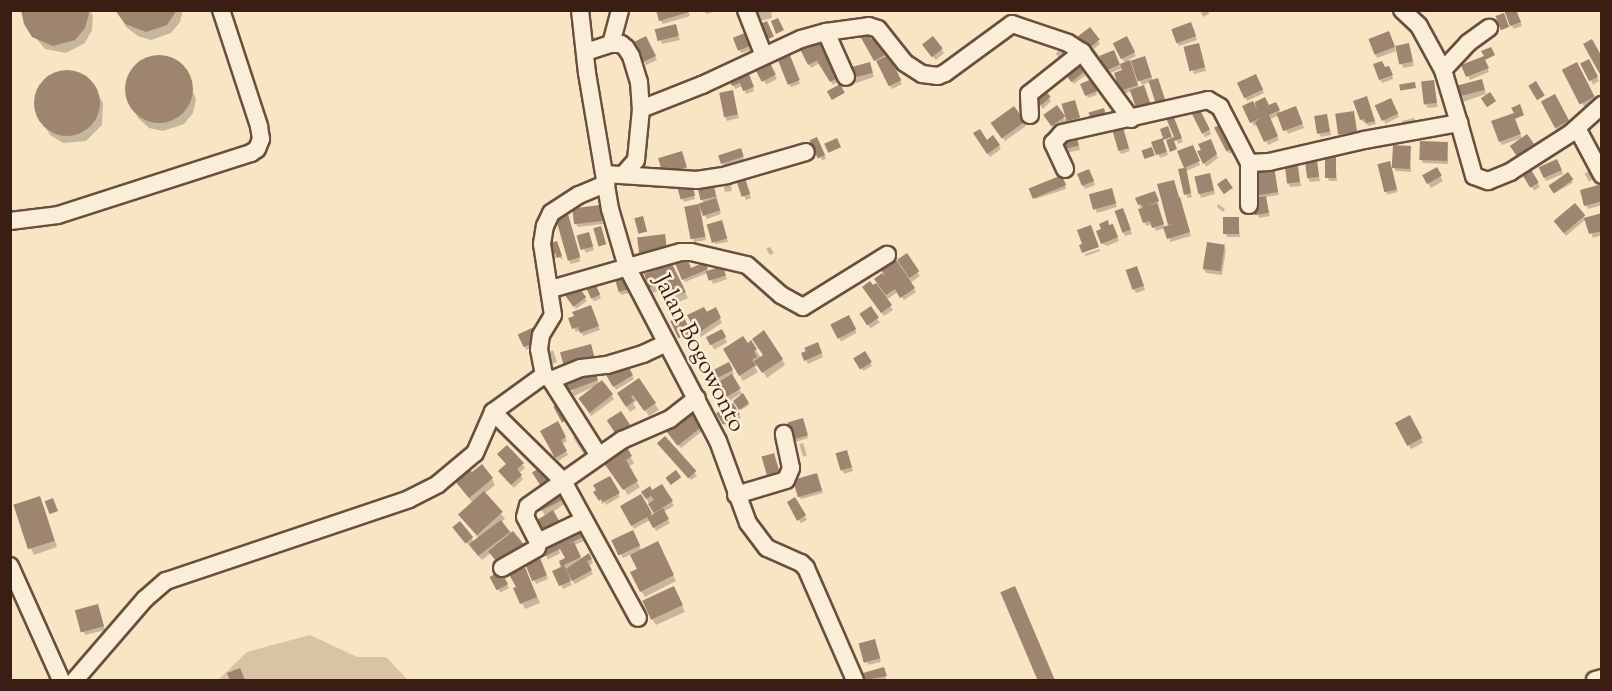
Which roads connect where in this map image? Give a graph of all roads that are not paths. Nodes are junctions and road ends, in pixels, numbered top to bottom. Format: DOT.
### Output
graph roads {
  1 [pos="222,10"];
  2 [pos="580,10"];
  3 [pos="620,10"];
  4 [pos="746,10"];
  5 [pos="1402,10"];
  6 [pos="1489,28"];
  7 [pos="826,32"];
  8 [pos="610,44"];
  9 [pos="586,52"];
  10 [pos="1082,52"];
  11 [pos="764,56"];
  12 [pos="1443,70"];
  13 [pos="846,77"];
  14 [pos="1602,105"];
  15 [pos="641,109"];
  16 [pos="1030,115"];
  17 [pos="1131,119"];
  18 [pos="1459,123"];
  19 [pos="1577,128"];
  20 [pos="806,152"];
  21 [pos="1249,163"];
  22 [pos="1065,169"];
  23 [pos="1602,174"];
  24 [pos="623,175"];
  25 [pos="606,178"];
  26 [pos="1249,205"];
  27 [pos="10,221"];
  28 [pos="887,255"];
  29 [pos="627,267"];
  30 [pos="550,289"];
  31 [pos="666,343"];
  32 [pos="548,378"];
  33 [pos="697,398"];
  34 [pos="492,412"];
  35 [pos="784,434"];
  36 [pos="599,456"];
  37 [pos="563,482"];
  38 [pos="736,495"];
  39 [pos="584,520"];
  40 [pos="538,542"];
  41 [pos="10,566"];
  42 [pos="502,568"];
  43 [pos="638,618"];
  44 [pos="1602,678"];
  45 [pos="61,681"];
  46 [pos="75,681"];
  47 [pos="855,681"];
  48 [pos="1596,681"];
  1 -- 27 [label="street"];
  2 -- 9 [label="street, Jalan Bogowonto"];
  3 -- 8 [label="street"];
  4 -- 11 [label="street"];
  5 -- 12 [label="street"];
  6 -- 12 [label="street"];
  7 -- 10 [label="street"];
  7 -- 11 [label="street"];
  7 -- 13 [label="street"];
  8 -- 9 [label="street"];
  8 -- 15 [label="street"];
  9 -- 25 [label="street, Jalan Bogowonto"];
  10 -- 16 [label="street"];
  10 -- 17 [label="street"];
  11 -- 15 [label="street"];
  12 -- 18 [label="street"];
  14 -- 19 [label="street"];
  15 -- 24 [label="street"];
  17 -- 21 [label="street"];
  17 -- 22 [label="street"];
  18 -- 19 [label="street"];
  18 -- 21 [label="street"];
  19 -- 23 [label="street"];
  20 -- 24 [label="street"];
  21 -- 26 [label="street"];
  24 -- 25 [label="street"];
  25 -- 29 [label="street, Jalan Bogowonto"];
  25 -- 30 [label="street"];
  28 -- 29 [label="street"];
  29 -- 30 [label="street"];
  29 -- 31 [label="street, Jalan Bogowonto"];
  30 -- 32 [label="street"];
  31 -- 32 [label="street"];
  31 -- 33 [label="street, Jalan Bogowonto"];
  32 -- 34 [label="street"];
  32 -- 36 [label="street"];
  33 -- 36 [label="street"];
  33 -- 38 [label="street, Jalan Bogowonto"];
  34 -- 37 [label="street"];
  34 -- 46 [label="street"];
  35 -- 38 [label="street"];
  36 -- 37 [label="street"];
  37 -- 39 [label="street"];
  37 -- 40 [label="street"];
  38 -- 47 [label="street, Jalan Bogowonto"];
  39 -- 40 [label="street"];
  39 -- 43 [label="street"];
  40 -- 42 [label="street"];
  41 -- 45 [label="street"];
  44 -- 48 [label="street"];
}
